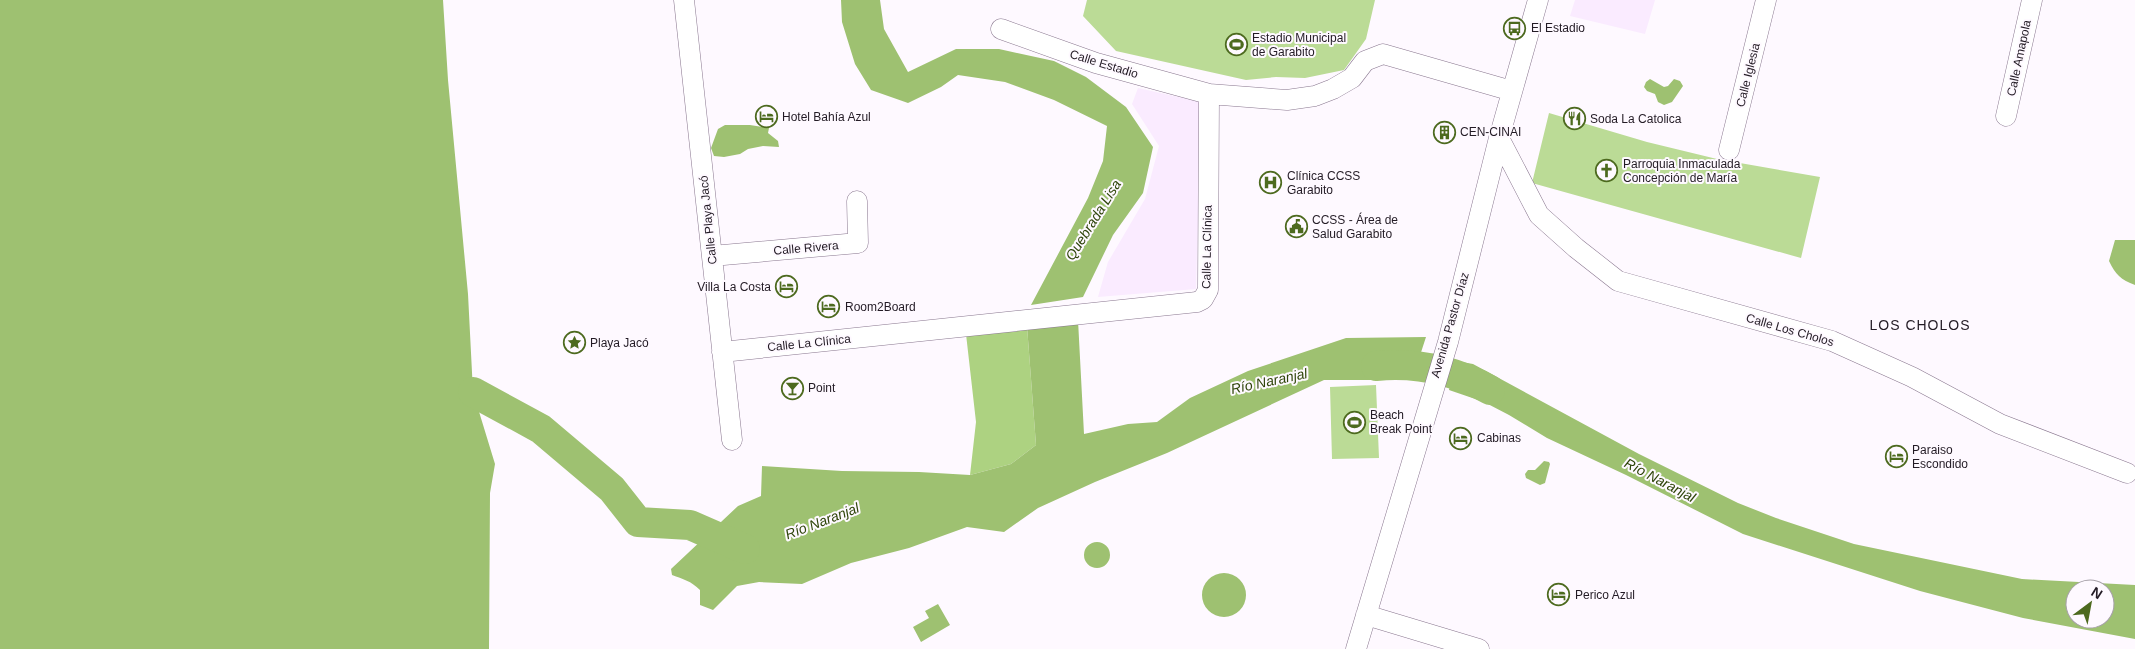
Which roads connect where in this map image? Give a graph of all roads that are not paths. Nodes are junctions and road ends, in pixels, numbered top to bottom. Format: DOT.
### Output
graph roads {
  1 [pos="684,0"];
  2 [pos="1538,0"];
  3 [pos="1766,0"];
  4 [pos="2032,0"];
  5 [pos="1001,29"];
  6 [pos="1512,91"];
  7 [pos="1209,94"];
  8 [pos="2006,116"];
  9 [pos="1499,138"];
  10 [pos="1729,150"];
  11 [pos="857,202"];
  12 [pos="712,256"];
  13 [pos="722,352"];
  14 [pos="732,440"];
  15 [pos="2127,473"];
  16 [pos="1366,615"];
  17 [pos="1356,649"];
  18 [pos="1479,649"];
  1 -- 12 [label="street, Calle Playa Jacó"];
  2 -- 6 [label="street, Avenida Pastor Díaz"];
  3 -- 10 [label="street, Calle Iglesia"];
  4 -- 8 [label="street, Calle Amapola"];
  5 -- 7 [label="street, Calle Estadio"];
  6 -- 7 [label="street"];
  6 -- 9 [label="street, Avenida Pastor Díaz"];
  7 -- 13 [label="street, Calle La Clínica"];
  9 -- 15 [label="street, Calle Los Cholos"];
  9 -- 16 [label="street, Avenida Pastor Díaz"];
  11 -- 12 [label="street, Calle Rivera"];
  12 -- 13 [label="street, Calle Playa Jacó"];
  13 -- 14 [label="street, Calle Playa Jacó"];
  16 -- 17 [label="street, Avenida Pastor Díaz"];
  16 -- 18 [label="street"];
}
